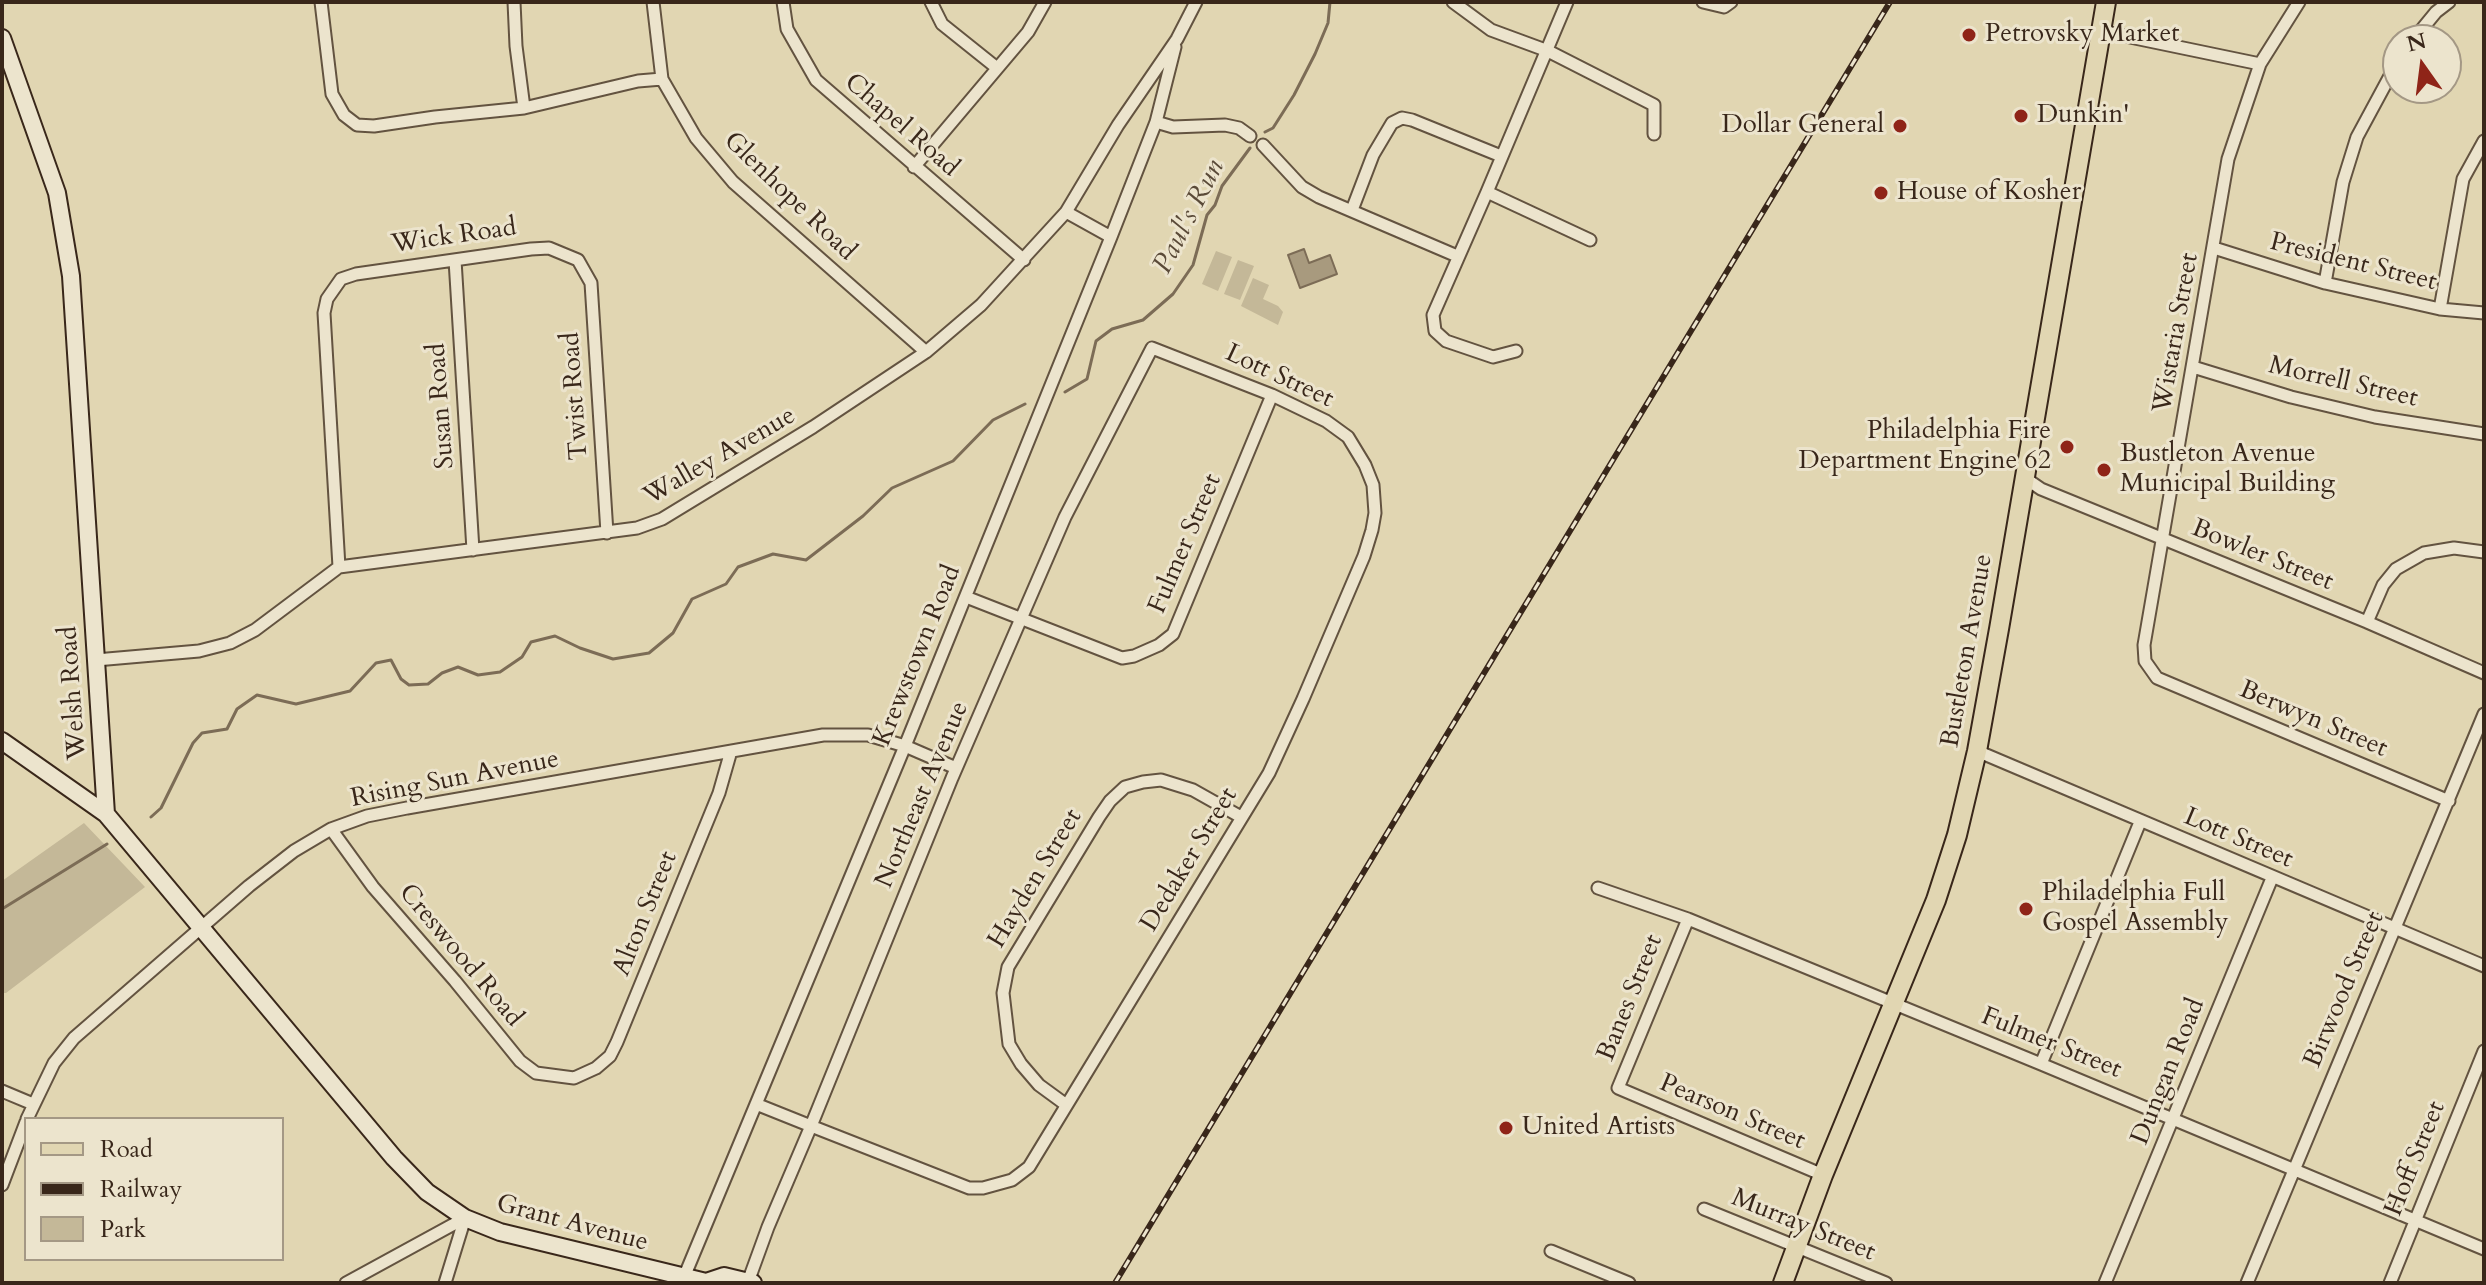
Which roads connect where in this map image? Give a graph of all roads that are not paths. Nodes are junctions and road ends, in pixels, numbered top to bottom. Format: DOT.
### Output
graph roads {
  1 [pos="321,2"];
  2 [pos="514,2"];
  3 [pos="653,2"];
  4 [pos="783,2"];
  5 [pos="931,2"];
  6 [pos="1045,2"];
  7 [pos="1196,2"];
  8 [pos="1453,2"];
  9 [pos="1567,2"];
  10 [pos="1703,2"];
  11 [pos="1731,2"];
  12 [pos="2106,2"];
  13 [pos="2299,2"];
  14 [pos="2449,2"];
  15 [pos="2426,24"];
  16 [pos="2101,31"];
  17 [pos="2,38"];
  18 [pos="1177,39"];
  19 [pos="1548,51"];
  20 [pos="2260,64"];
  21 [pos="997,68"];
  22 [pos="662,79"];
  23 [pos="2382,91"];
  24 [pos="524,108"];
  25 [pos="1156,122"];
  26 [pos="1654,134"];
  27 [pos="1250,136"];
  28 [pos="2484,141"];
  29 [pos="1263,145"];
  30 [pos="1501,156"];
  31 [pos="914,167"];
  32 [pos="1487,192"];
  33 [pos="1352,210"];
  34 [pos="1066,212"];
  35 [pos="1111,237"];
  36 [pos="1590,240"];
  37 [pos="2214,248"];
  38 [pos="1457,256"];
  39 [pos="455,260"];
  40 [pos="578,260"];
  41 [pos="1024,260"];
  42 [pos="2325,283"];
  43 [pos="2440,309"];
  44 [pos="2484,313"];
  45 [pos="1516,351"];
  46 [pos="926,352"];
  47 [pos="1167,353"];
  48 [pos="2193,367"];
  49 [pos="1272,395"];
  50 [pos="2484,434"];
  51 [pos="2025,478"];
  52 [pos="1374,502"];
  53 [pos="607,533"];
  54 [pos="2164,539"];
  55 [pos="473,550"];
  56 [pos="2484,552"];
  57 [pos="339,567"];
  58 [pos="966,597"];
  59 [pos="1022,620"];
  60 [pos="2367,622"];
  61 [pos="96,660"];
  62 [pos="2484,673"];
  63 [pos="2160,680"];
  64 [pos="2484,714"];
  65 [pos="2,741"];
  66 [pos="905,746"];
  67 [pos="731,751"];
  68 [pos="1977,751"];
  69 [pos="956,768"];
  70 [pos="2449,801"];
  71 [pos="106,814"];
  72 [pos="1241,817"];
  73 [pos="2140,822"];
  74 [pos="331,829"];
  75 [pos="2272,878"];
  76 [pos="1598,888"];
  77 [pos="1688,919"];
  78 [pos="201,927"];
  79 [pos="2395,927"];
  80 [pos="2484,966"];
  81 [pos="1894,1004"];
  82 [pos="2484,1051"];
  83 [pos="2041,1064"];
  84 [pos="577,1077"];
  85 [pos="2,1091"];
  86 [pos="1623,1091"];
  87 [pos="33,1104"];
  88 [pos="756,1104"];
  89 [pos="1065,1104"];
  90 [pos="27,1117"];
  91 [pos="2175,1119"];
  92 [pos="24,1125"];
  93 [pos="811,1126"];
  94 [pos="2294,1169"];
  95 [pos="1823,1175"];
  96 [pos="2,1185"];
  97 [pos="1704,1209"];
  98 [pos="465,1218"];
  99 [pos="2415,1220"];
  100 [pos="1797,1247"];
  101 [pos="2484,1249"];
  102 [pos="1551,1251"];
  103 [pos="682,1280"];
  104 [pos="706,1282"];
  105 [pos="750,1282"];
  106 [pos="346,1283"];
  107 [pos="445,1283"];
  108 [pos="1629,1283"];
  109 [pos="1783,1283"];
  110 [pos="1886,1283"];
  111 [pos="2105,1283"];
  112 [pos="2247,1283"];
  113 [pos="2390,1283"];
  1 -- 24 [label="street"];
  2 -- 24 [label="street"];
  3 -- 22 [label="street, Glenhope Road"];
  4 -- 31 [label="street, Chapel Road"];
  5 -- 21 [label="street"];
  6 -- 21 [label="street"];
  7 -- 18 [label="street, Walley Avenue"];
  8 -- 19 [label="street"];
  9 -- 19 [label="street"];
  10 -- 11 [label="street"];
  12 -- 16 [label="main road, Bustleton Avenue"];
  13 -- 20 [label="street, Wistaria Street"];
  14 -- 15 [label="street"];
  16 -- 20 [label="street"];
  16 -- 51 [label="main road, Bustleton Avenue"];
  17 -- 61 [label="main road, Welsh Road"];
  18 -- 25 [label="street, Krewstown Road"];
  18 -- 34 [label="street, Walley Avenue"];
  19 -- 26 [label="street"];
  19 -- 30 [label="street"];
  20 -- 37 [label="street, Wistaria Street"];
  21 -- 31 [label="street"];
  22 -- 24 [label="street"];
  22 -- 46 [label="street, Glenhope Road"];
  23 -- 42 [label="street"];
  25 -- 27 [label="street"];
  25 -- 35 [label="street, Krewstown Road"];
  28 -- 43 [label="street"];
  29 -- 33 [label="street"];
  30 -- 32 [label="street"];
  30 -- 33 [label="street"];
  31 -- 41 [label="street, Chapel Road"];
  32 -- 36 [label="street"];
  32 -- 38 [label="street"];
  33 -- 38 [label="street"];
  34 -- 35 [label="street"];
  34 -- 41 [label="street, Walley Avenue"];
  35 -- 58 [label="street, Krewstown Road"];
  37 -- 42 [label="street, President Street"];
  37 -- 48 [label="street, Wistaria Street"];
  38 -- 45 [label="street"];
  39 -- 40 [label="street, Wick Road"];
  39 -- 55 [label="street, Susan Road"];
  39 -- 57 [label="street, Wick Road"];
  40 -- 53 [label="street, Twist Road"];
  41 -- 46 [label="street, Walley Avenue"];
  42 -- 43 [label="street, President Street"];
  43 -- 44 [label="street, President Street"];
  46 -- 53 [label="street, Walley Avenue"];
  47 -- 49 [label="street, Lott Street"];
  47 -- 59 [label="street, Northeast Avenue"];
  48 -- 50 [label="street, Morrell Street"];
  48 -- 54 [label="street, Wistaria Street"];
  49 -- 52 [label="street, Lott Street"];
  49 -- 59 [label="street, Fulmer Street"];
  51 -- 54 [label="street, Bowler Street"];
  51 -- 68 [label="main road, Bustleton Avenue"];
  52 -- 72 [label="street, Dedaker Street"];
  53 -- 55 [label="street, Walley Avenue"];
  54 -- 60 [label="street, Bowler Street"];
  54 -- 63 [label="street, Wistaria Street"];
  55 -- 57 [label="street, Walley Avenue"];
  56 -- 60 [label="street"];
  57 -- 61 [label="street, Walley Avenue"];
  58 -- 59 [label="street, Fulmer Street"];
  58 -- 66 [label="street, Krewstown Road"];
  59 -- 69 [label="street, Northeast Avenue"];
  60 -- 62 [label="street, Bowler Street"];
  61 -- 71 [label="main road, Welsh Road"];
  63 -- 70 [label="street, Berwyn Street"];
  64 -- 70 [label="street, Birwood Street"];
  65 -- 71 [label="main road"];
  66 -- 67 [label="street, Rising Sun Avenue"];
  66 -- 69 [label="street, Rising Sun Avenue"];
  66 -- 88 [label="street, Krewstown Road"];
  67 -- 74 [label="street, Rising Sun Avenue"];
  67 -- 84 [label="street, Alton Street"];
  68 -- 73 [label="street, Lott Street"];
  68 -- 81 [label="main road, Bustleton Avenue"];
  69 -- 93 [label="street, Northeast Avenue"];
  70 -- 79 [label="street, Birwood Street"];
  71 -- 78 [label="main road"];
  72 -- 89 [label="street, Dedaker Street"];
  72 -- 89 [label="street, Hayden Street"];
  73 -- 75 [label="street, Lott Street"];
  73 -- 83 [label="street"];
  74 -- 78 [label="street, Rising Sun Avenue"];
  74 -- 84 [label="street, Creswood Road"];
  75 -- 79 [label="street, Lott Street"];
  75 -- 91 [label="street, Dungan Road"];
  76 -- 77 [label="street, Fulmer Street"];
  77 -- 81 [label="street, Fulmer Street"];
  77 -- 86 [label="street, Banes Street"];
  78 -- 87 [label="street, Rising Sun Avenue"];
  78 -- 98 [label="main road"];
  79 -- 80 [label="street, Lott Street"];
  79 -- 94 [label="street, Birwood Street"];
  81 -- 83 [label="street, Fulmer Street"];
  81 -- 95 [label="main road, Bustleton Avenue"];
  82 -- 99 [label="street, Hoff Street"];
  83 -- 91 [label="street, Fulmer Street"];
  85 -- 87 [label="street"];
  86 -- 95 [label="street, Pearson Street"];
  87 -- 90 [label="street, Rising Sun Avenue"];
  88 -- 93 [label="street"];
  88 -- 103 [label="street, Krewstown Road"];
  89 -- 93 [label="street, Dedaker Street"];
  91 -- 94 [label="street, Fulmer Street"];
  91 -- 111 [label="street, Dungan Road"];
  92 -- 96 [label="street, Rising Sun Avenue"];
  93 -- 105 [label="street, Northeast Avenue"];
  94 -- 99 [label="street, Fulmer Street"];
  94 -- 112 [label="street, Birwood Street"];
  95 -- 100 [label="main road, Bustleton Avenue"];
  97 -- 100 [label="street, Murray Street"];
  98 -- 103 [label="main road, Grant Avenue"];
  98 -- 106 [label="street, Grant Avenue"];
  98 -- 107 [label="street"];
  99 -- 101 [label="street, Fulmer Street"];
  99 -- 113 [label="street, Hoff Street"];
  100 -- 109 [label="main road, Bustleton Avenue"];
  100 -- 110 [label="street, Murray Street"];
  102 -- 108 [label="street"];
  103 -- 104 [label="main road, Grant Avenue"];
  104 -- 105 [label="main road, Grant Avenue"];
}
